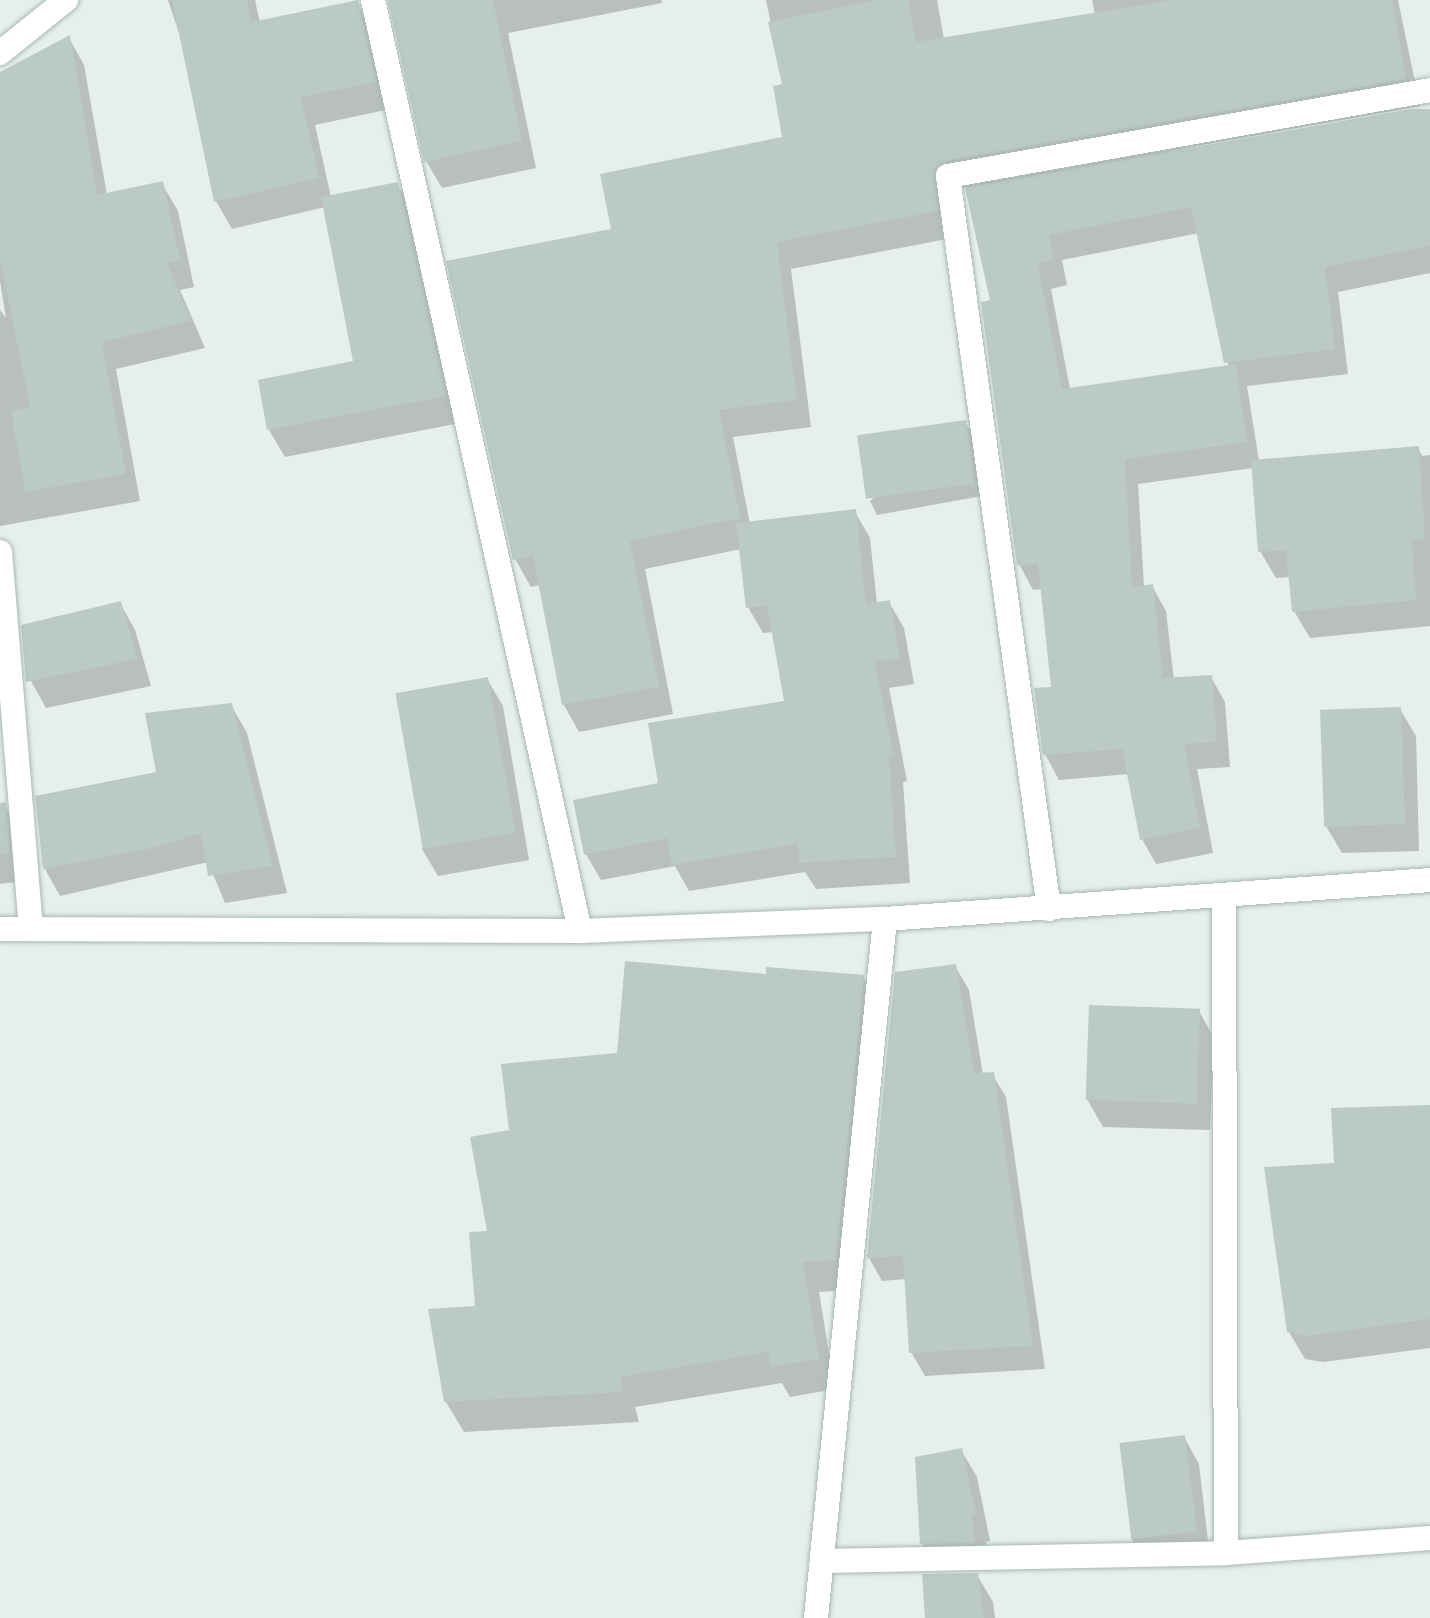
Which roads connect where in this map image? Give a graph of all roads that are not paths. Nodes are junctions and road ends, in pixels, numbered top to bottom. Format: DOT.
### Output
graph roads {
  1 [pos="66,0"];
  2 [pos="373,0"];
  3 [pos="0,53"];
  4 [pos="1430,90"];
  5 [pos="0,552"];
  6 [pos="1430,880"];
  7 [pos="1224,898"];
  8 [pos="1049,909"];
  9 [pos="885,919"];
  10 [pos="0,929"];
  11 [pos="31,929"];
  12 [pos="580,931"];
  13 [pos="1430,1538"];
  14 [pos="1226,1553"];
  15 [pos="823,1561"];
  16 [pos="816,1618"];
  1 -- 3 [label="street"];
  2 -- 12 [label="street"];
  4 -- 8 [label="street"];
  5 -- 11 [label="street"];
  6 -- 7 [label="street"];
  7 -- 8 [label="street"];
  7 -- 14 [label="street"];
  8 -- 9 [label="street"];
  9 -- 12 [label="street"];
  9 -- 15 [label="street"];
  10 -- 11 [label="street"];
  11 -- 12 [label="street"];
  13 -- 14 [label="street"];
  14 -- 15 [label="street"];
  15 -- 16 [label="street"];
}
